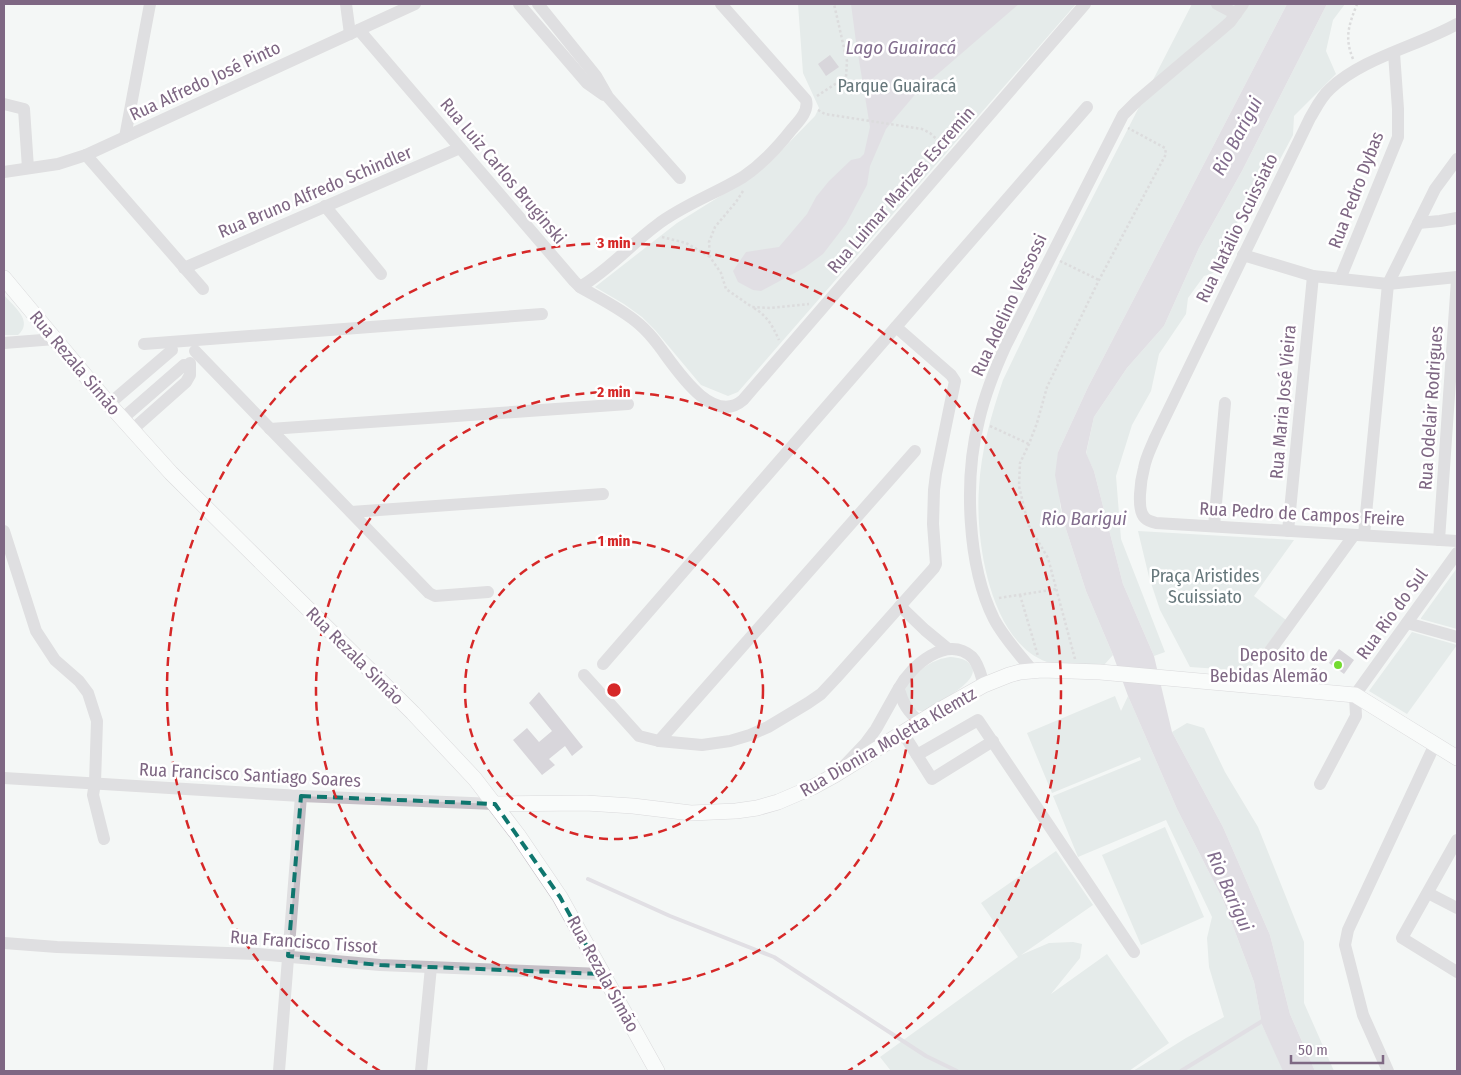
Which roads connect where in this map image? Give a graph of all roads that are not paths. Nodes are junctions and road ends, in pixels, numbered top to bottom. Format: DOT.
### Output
graph roads {
  1 [pos="150,4"];
  2 [pos="346,4"];
  3 [pos="416,4"];
  4 [pos="519,4"];
  5 [pos="538,4"];
  6 [pos="721,4"];
  7 [pos="1086,4"];
  8 [pos="1217,4"];
  9 [pos="1239,9"];
  10 [pos="1457,24"];
  11 [pos="355,32"];
  12 [pos="1394,53"];
  13 [pos="608,97"];
  14 [pos="4,104"];
  15 [pos="1087,108"];
  16 [pos="125,137"];
  17 [pos="460,148"];
  18 [pos="86,155"];
  19 [pos="1457,159"];
  20 [pos="28,168"];
  21 [pos="4,172"];
  22 [pos="680,178"];
  23 [pos="326,206"];
  24 [pos="1457,218"];
  25 [pos="1418,223"];
  26 [pos="1243,255"];
  27 [pos="184,268"];
  28 [pos="381,274"];
  29 [pos="1313,276"];
  30 [pos="4,278"];
  31 [pos="1457,278"];
  32 [pos="1340,279"];
  33 [pos="1388,284"];
  34 [pos="580,287"];
  35 [pos="202,289"];
  36 [pos="542,314"];
  37 [pos="896,327"];
  38 [pos="55,339"];
  39 [pos="182,341"];
  40 [pos="4,343"];
  41 [pos="144,344"];
  42 [pos="172,350"];
  43 [pos="190,360"];
  44 [pos="743,400"];
  45 [pos="1225,403"];
  46 [pos="1453,403"];
  47 [pos="109,404"];
  48 [pos="628,404"];
  49 [pos="127,424"];
  50 [pos="270,428"];
  51 [pos="915,451"];
  52 [pos="603,494"];
  53 [pos="351,512"];
  54 [pos="1145,519"];
  55 [pos="1214,526"];
  56 [pos="4,531"];
  57 [pos="1288,531"];
  58 [pos="1359,535"];
  59 [pos="1439,540"];
  60 [pos="1457,541"];
  61 [pos="1457,553"];
  62 [pos="488,592"];
  63 [pos="900,606"];
  64 [pos="1407,623"];
  65 [pos="1457,637"];
  66 [pos="948,649"];
  67 [pos="1267,656"];
  68 [pos="603,664"];
  69 [pos="1037,670"];
  70 [pos="584,675"];
  71 [pos="984,686"];
  72 [pos="899,688"];
  73 [pos="1355,695"];
  74 [pos="920,722"];
  75 [pos="903,733"];
  76 [pos="659,741"];
  77 [pos="993,741"];
  78 [pos="1435,744"];
  79 [pos="917,755"];
  80 [pos="1457,758"];
  81 [pos="834,775"];
  82 [pos="4,778"];
  83 [pos="95,784"];
  84 [pos="1320,784"];
  85 [pos="301,796"];
  86 [pos="494,804"];
  87 [pos="104,839"];
  88 [pos="1457,841"];
  89 [pos="1428,892"];
  90 [pos="1457,908"];
  91 [pos="4,943"];
  92 [pos="1134,952"];
  93 [pos="288,956"];
  94 [pos="431,967"];
  95 [pos="1457,972"];
  96 [pos="602,974"];
  97 [pos="278,1071"];
  98 [pos="421,1071"];
  99 [pos="657,1071"];
  100 [pos="1388,1071"];
  1 -- 16 [label="street"];
  2 -- 11 [label="street"];
  3 -- 11 [label="street, Rua Alfredo José Pinto"];
  4 -- 13 [label="street"];
  5 -- 13 [label="street"];
  6 -- 34 [label="street"];
  7 -- 44 [label="street, Rua Luimar Marizes Escremin"];
  8 -- 9 [label="street"];
  9 -- 69 [label="street, Rua Adelino Vessossi"];
  10 -- 12 [label="street, Rua Natálio Scuissiato"];
  11 -- 16 [label="street, Rua Alfredo José Pinto"];
  11 -- 17 [label="street, Rua Luiz Carlos Bruginski"];
  12 -- 26 [label="street, Rua Natálio Scuissiato"];
  12 -- 32 [label="street, Rua Pedro Dybas"];
  13 -- 22 [label="street"];
  14 -- 20 [label="street"];
  15 -- 37 [label="street"];
  16 -- 18 [label="street, Rua Alfredo José Pinto"];
  17 -- 23 [label="street, Rua Bruno Alfredo Schindler"];
  17 -- 34 [label="street, Rua Luiz Carlos Bruginski"];
  18 -- 20 [label="street, Rua Alfredo José Pinto"];
  18 -- 27 [label="street"];
  19 -- 25 [label="street"];
  20 -- 21 [label="street, Rua Alfredo José Pinto"];
  23 -- 27 [label="street, Rua Bruno Alfredo Schindler"];
  23 -- 28 [label="street"];
  24 -- 25 [label="street"];
  25 -- 33 [label="street"];
  26 -- 29 [label="street"];
  26 -- 54 [label="street, Rua Natálio Scuissiato"];
  27 -- 35 [label="street"];
  29 -- 32 [label="street"];
  29 -- 57 [label="street, Rua Maria José Vieira"];
  30 -- 38 [label="main road, Rua Rezala Simão"];
  31 -- 33 [label="street"];
  31 -- 46 [label="street, Rua Odelair Rodrigues"];
  32 -- 33 [label="street"];
  33 -- 58 [label="street"];
  34 -- 44 [label="street, Rua Luiz Carlos Bruginski"];
  36 -- 39 [label="street"];
  37 -- 63 [label="street"];
  37 -- 68 [label="street"];
  38 -- 40 [label="street"];
  38 -- 47 [label="main road, Rua Rezala Simão"];
  39 -- 41 [label="street"];
  39 -- 42 [label="street"];
  39 -- 43 [label="street"];
  42 -- 43 [label="street"];
  42 -- 47 [label="street"];
  43 -- 49 [label="street"];
  43 -- 50 [label="street"];
  45 -- 55 [label="street"];
  46 -- 59 [label="street, Rua Odelair Rodrigues"];
  47 -- 49 [label="main road, Rua Rezala Simão"];
  48 -- 50 [label="street"];
  49 -- 86 [label="main road, Rua Rezala Simão"];
  50 -- 53 [label="street"];
  51 -- 76 [label="street"];
  52 -- 53 [label="street"];
  53 -- 62 [label="street"];
  54 -- 55 [label="street, Rua Pedro de Campos Freire"];
  55 -- 57 [label="street, Rua Pedro de Campos Freire"];
  56 -- 83 [label="street"];
  57 -- 58 [label="street, Rua Pedro de Campos Freire"];
  58 -- 59 [label="street, Rua Pedro de Campos Freire"];
  58 -- 67 [label="street"];
  59 -- 60 [label="street, Rua Pedro de Campos Freire"];
  61 -- 64 [label="street, Rua Rio do Sul"];
  63 -- 66 [label="street"];
  63 -- 76 [label="street"];
  64 -- 65 [label="street"];
  64 -- 73 [label="street, Rua Rio do Sul"];
  66 -- 71 [label="street"];
  66 -- 72 [label="street"];
  69 -- 71 [label="main road, Rua Dionira Moletta Klemtz"];
  69 -- 73 [label="main road, Rua Dionira Moletta Klemtz"];
  70 -- 76 [label="street"];
  71 -- 74 [label="main road, Rua Dionira Moletta Klemtz"];
  72 -- 74 [label="street"];
  72 -- 81 [label="street"];
  73 -- 78 [label="main road"];
  73 -- 84 [label="street"];
  74 -- 75 [label="main road, Rua Dionira Moletta Klemtz"];
  75 -- 79 [label="street"];
  75 -- 81 [label="main road, Rua Dionira Moletta Klemtz"];
  77 -- 79 [label="street"];
  77 -- 79 [label="street"];
  77 -- 92 [label="street"];
  78 -- 80 [label="main road"];
  78 -- 100 [label="street"];
  81 -- 86 [label="main road, Rua Dionira Moletta Klemtz"];
  82 -- 83 [label="street, Rua Francisco Santiago Soares"];
  83 -- 85 [label="street, Rua Francisco Santiago Soares"];
  83 -- 87 [label="street"];
  85 -- 86 [label="street, Rua Francisco Santiago Soares"];
  85 -- 93 [label="street"];
  86 -- 96 [label="main road, Rua Rezala Simão"];
  88 -- 89 [label="street"];
  89 -- 90 [label="street"];
  89 -- 95 [label="street"];
  91 -- 93 [label="street, Rua Francisco Tissot"];
  93 -- 94 [label="street, Rua Francisco Tissot"];
  93 -- 97 [label="street"];
  94 -- 96 [label="street, Rua Francisco Tissot"];
  94 -- 98 [label="street"];
  96 -- 99 [label="main road, Rua Rezala Simão"];
}
